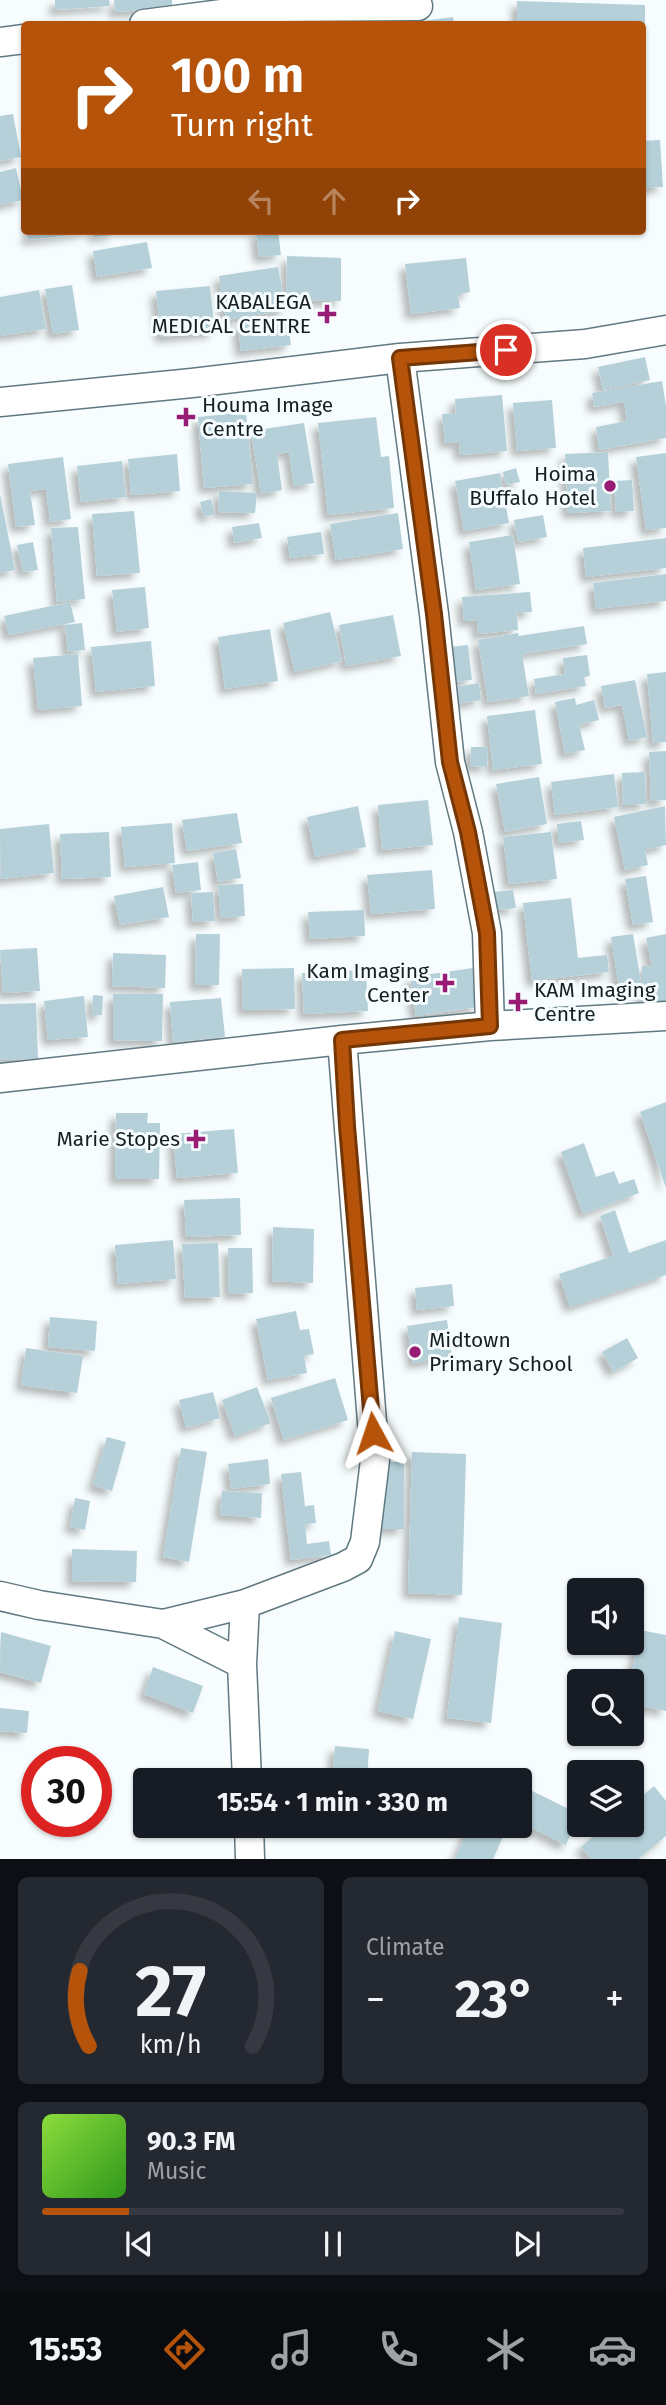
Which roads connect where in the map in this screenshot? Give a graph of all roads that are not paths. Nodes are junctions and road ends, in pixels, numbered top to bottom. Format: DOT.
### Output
graph roads {
  1 [pos="418,6"];
  2 [pos="167,21"];
  3 [pos="21,40"];
  4 [pos="0,42"];
  5 [pos="666,330"];
  6 [pos="400,358"];
  7 [pos="0,402"];
  8 [pos="666,1016"];
  9 [pos="490,1026"];
  10 [pos="342,1040"];
  11 [pos="0,1078"];
  12 [pos="0,1596"];
  13 [pos="245,1604"];
  14 [pos="163,1624"];
  15 [pos="242,1664"];
  16 [pos="246,1768"];
  17 [pos="249,1838"];
  18 [pos="250,1859"];
  1 -- 2 [label="street"];
  3 -- 4 [label="street"];
  5 -- 6 [label="street"];
  6 -- 7 [label="street"];
  6 -- 9 [label="street"];
  8 -- 9 [label="street"];
  9 -- 10 [label="street"];
  10 -- 11 [label="street"];
  10 -- 13 [label="street"];
  12 -- 14 [label="street"];
  13 -- 14 [label="street"];
  13 -- 15 [label="street"];
  14 -- 15 [label="street"];
  15 -- 16 [label="street"];
  17 -- 18 [label="street"];
}
